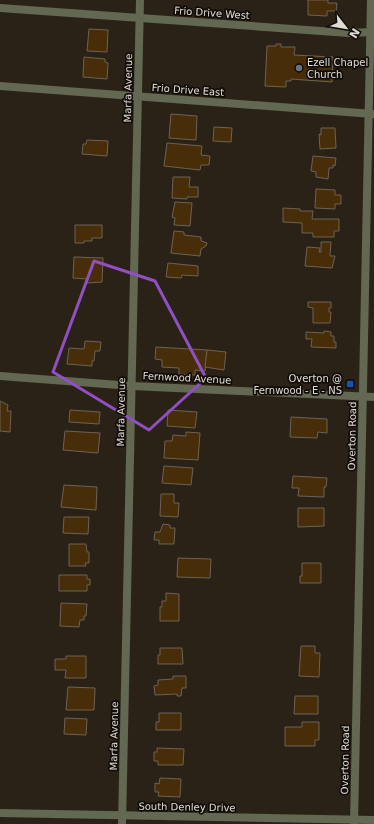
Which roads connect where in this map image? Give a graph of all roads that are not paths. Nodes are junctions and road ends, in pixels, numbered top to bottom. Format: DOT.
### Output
graph roads {
  1 [pos="140,0"];
  2 [pos="371,0"];
  3 [pos="0,8"];
  4 [pos="140,17"];
  5 [pos="372,32"];
  6 [pos="0,86"];
  7 [pos="137,96"];
  8 [pos="372,114"];
  9 [pos="0,376"];
  10 [pos="132,386"];
  11 [pos="362,397"];
  12 [pos="374,398"];
  13 [pos="0,813"];
  14 [pos="122,820"];
  15 [pos="374,820"];
  16 [pos="354,822"];
  1 -- 4 [label="street, Marfa Avenue"];
  2 -- 5 [label="street, Overton Road"];
  3 -- 4 [label="street, Frio Drive West"];
  4 -- 5 [label="street, Frio Drive West"];
  4 -- 7 [label="street, Marfa Avenue"];
  5 -- 8 [label="street, Overton Road"];
  6 -- 7 [label="street, Frio Drive East"];
  7 -- 8 [label="street, Frio Drive East"];
  7 -- 10 [label="street, Marfa Avenue"];
  8 -- 11 [label="street, Overton Road"];
  9 -- 10 [label="street, Fernwood Avenue"];
  10 -- 11 [label="street, Fernwood Avenue"];
  10 -- 14 [label="street, Marfa Avenue"];
  11 -- 12 [label="street, Fernwood Avenue"];
  11 -- 16 [label="street, Overton Road"];
  13 -- 14 [label="street, South Denley Drive"];
  14 -- 16 [label="street, South Denley Drive"];
  15 -- 16 [label="street, South Denley Drive"];
}
